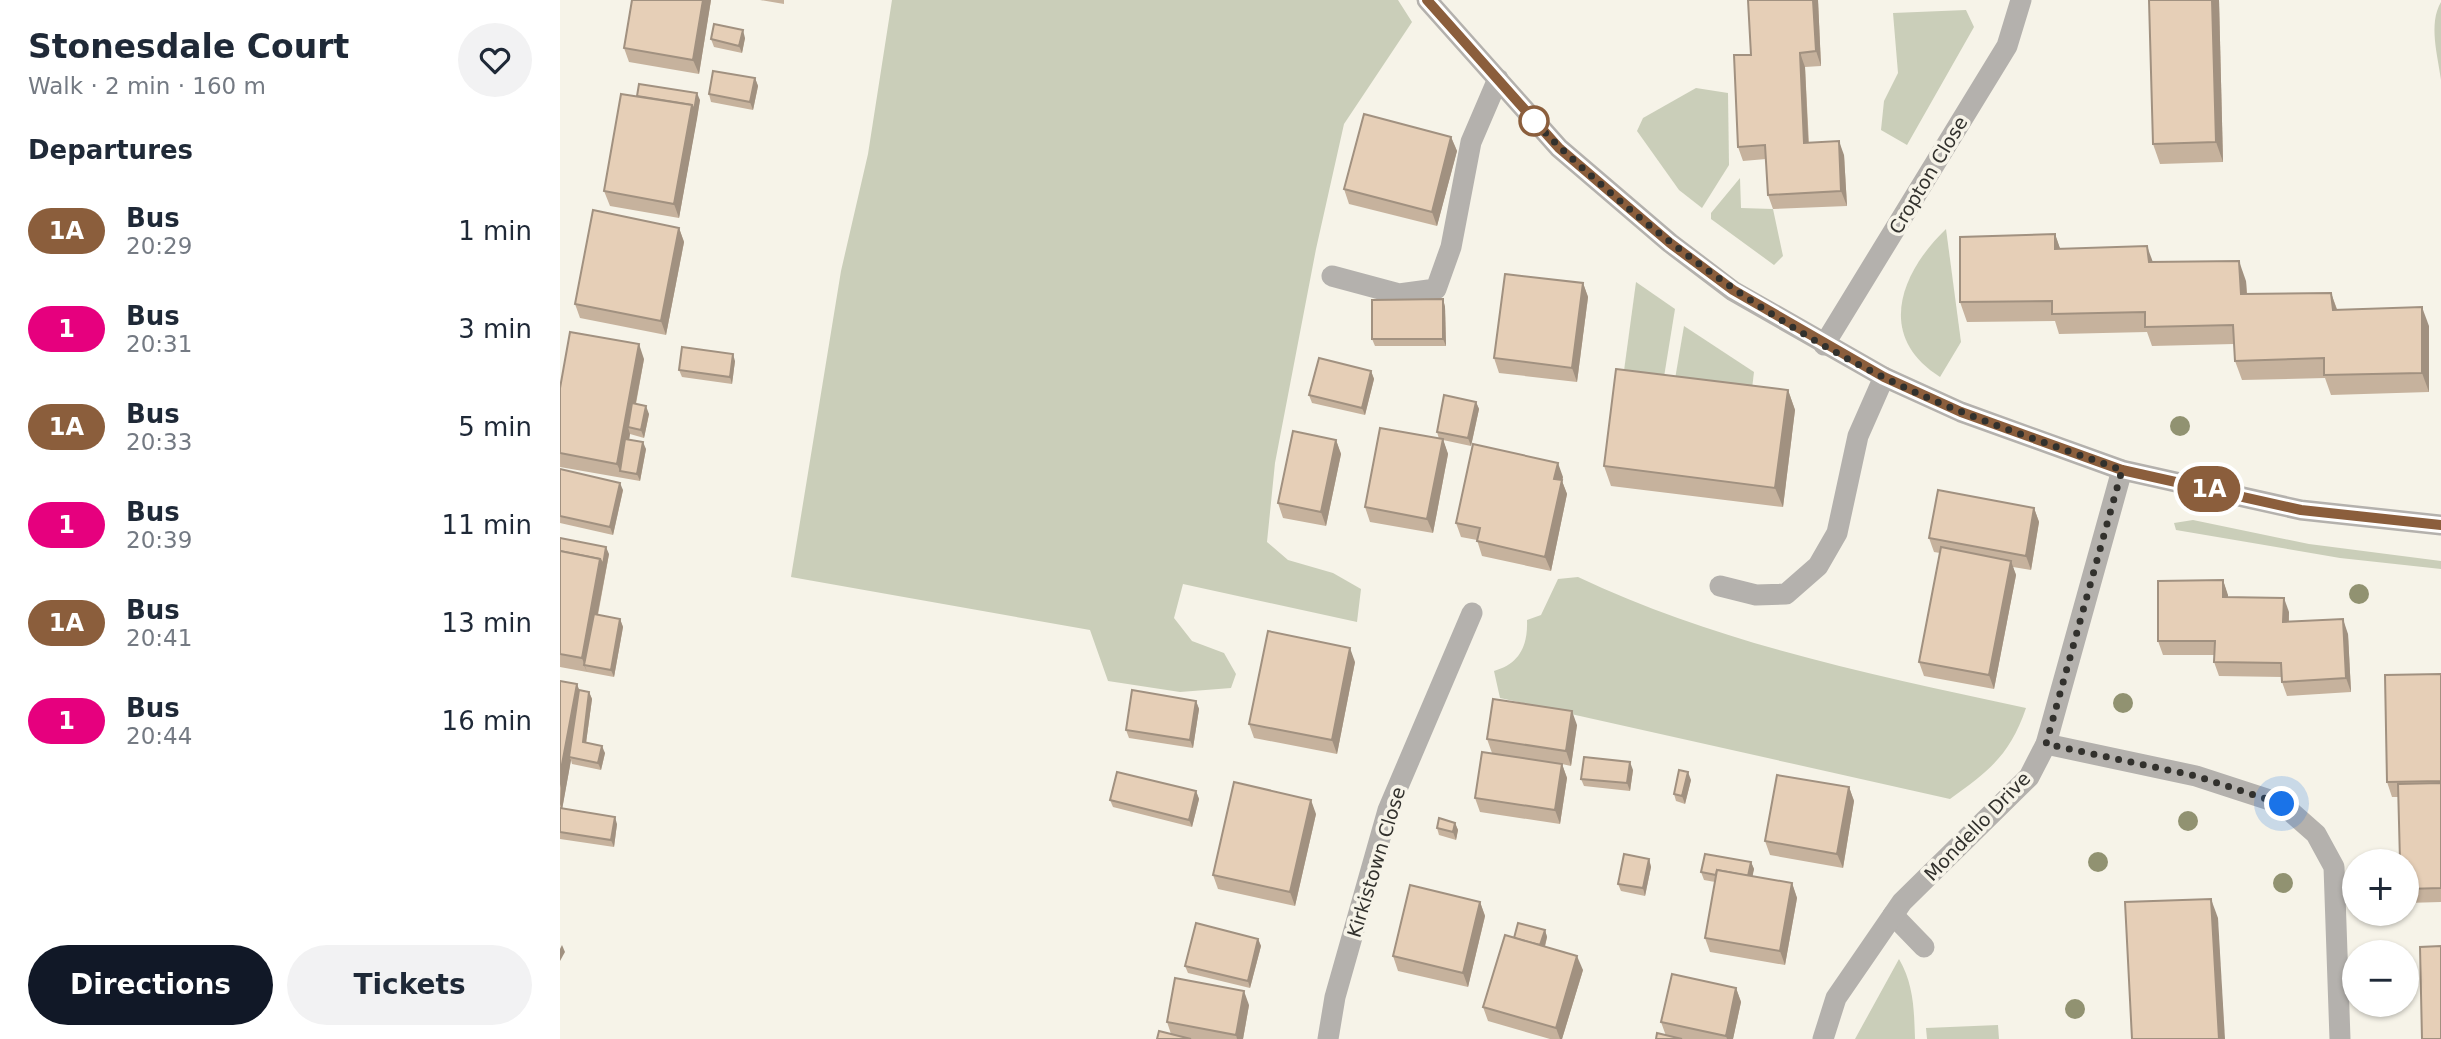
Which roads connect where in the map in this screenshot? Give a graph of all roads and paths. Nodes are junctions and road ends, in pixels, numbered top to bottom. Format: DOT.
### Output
graph roads {
  1 [pos="1427,0"];
  2 [pos="2021,0"];
  3 [pos="1498,79"];
  4 [pos="1332,276"];
  5 [pos="1824,345"];
  6 [pos="1884,377"];
  7 [pos="2122,470"];
  8 [pos="2441,525"];
  9 [pos="1720,586"];
  10 [pos="1472,613"];
  11 [pos="2046,744"];
  12 [pos="1893,915"];
  13 [pos="1924,947"];
  14 [pos="1328,1039"];
  15 [pos="1823,1039"];
  16 [pos="2340,1039"];
  1 -- 3 [label="street"];
  2 -- 5 [label="street, Cropton Close"];
  3 -- 4 [label="street"];
  3 -- 5 [label="street"];
  5 -- 6 [label="street"];
  6 -- 7 [label="street"];
  6 -- 9 [label="street"];
  7 -- 8 [label="street"];
  7 -- 11 [label="street, Mondello Drive"];
  10 -- 14 [label="street, Kirkistown Close"];
  11 -- 12 [label="street, Mondello Drive"];
  11 -- 16 [label="street"];
  12 -- 13 [label="street"];
  12 -- 15 [label="street, Mondello Drive"];
}
